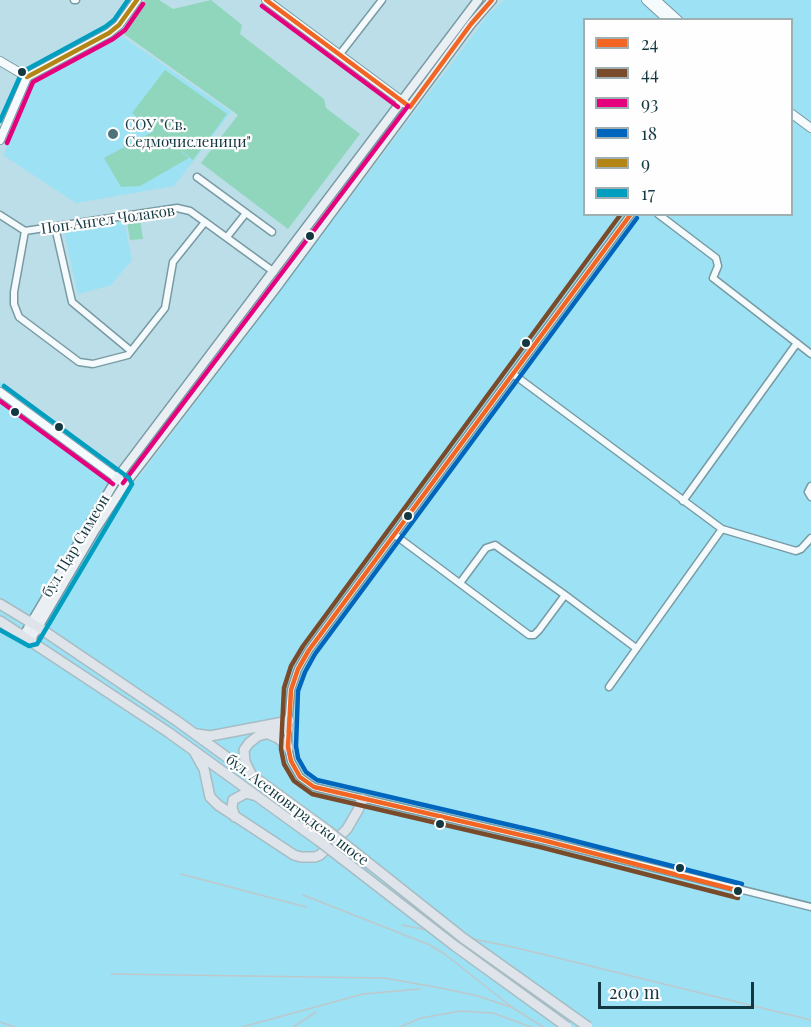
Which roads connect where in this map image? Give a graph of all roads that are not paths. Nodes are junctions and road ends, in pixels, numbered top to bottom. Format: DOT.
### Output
graph roads {
  1 [pos="137,0"];
  2 [pos="266,0"];
  3 [pos="382,0"];
  4 [pos="478,0"];
  5 [pos="492,0"];
  6 [pos="646,0"];
  7 [pos="656,0"];
  8 [pos="666,18"];
  9 [pos="676,18"];
  10 [pos="340,54"];
  11 [pos="0,61"];
  12 [pos="27,77"];
  13 [pos="406,104"];
  14 [pos="793,115"];
  15 [pos="811,128"];
  16 [pos="0,140"];
  17 [pos="197,177"];
  18 [pos="246,213"];
  19 [pos="0,215"];
  20 [pos="630,216"];
  21 [pos="661,216"];
  22 [pos="205,222"];
  23 [pos="55,227"];
  24 [pos="25,231"];
  25 [pos="272,232"];
  26 [pos="227,237"];
  27 [pos="274,272"];
  28 [pos="796,343"];
  29 [pos="131,351"];
  30 [pos="811,354"];
  31 [pos="513,374"];
  32 [pos="0,392"];
  33 [pos="121,481"];
  34 [pos="811,486"];
  35 [pos="811,497"];
  36 [pos="683,501"];
  37 [pos="722,529"];
  38 [pos="395,535"];
  39 [pos="811,538"];
  40 [pos="460,583"];
  41 [pos="565,595"];
  42 [pos="0,604"];
  43 [pos="0,621"];
  44 [pos="35,624"];
  45 [pos="27,637"];
  46 [pos="636,648"];
  47 [pos="609,687"];
  48 [pos="288,724"];
  49 [pos="266,733"];
  50 [pos="194,734"];
  51 [pos="288,747"];
  52 [pos="192,749"];
  53 [pos="254,778"];
  54 [pos="257,796"];
  55 [pos="362,800"];
  56 [pos="235,817"];
  57 [pos="811,907"];
  58 [pos="567,1027"];
  59 [pos="588,1027"];
  1 -- 12 [label="street"];
  2 -- 10 [label="street"];
  3 -- 10 [label="street"];
  4 -- 13 [label="main road, бул. Цар Симеон"];
  5 -- 13 [label="main road, бул. Цар Симеон"];
  6 -- 8 [label="street"];
  7 -- 9 [label="street"];
  10 -- 13 [label="street"];
  11 -- 12 [label="street"];
  12 -- 16 [label="street"];
  13 -- 27 [label="main road, бул. Цар Симеон"];
  13 -- 33 [label="main road, бул. Цар Симеон"];
  14 -- 15 [label="street"];
  17 -- 18 [label="street"];
  18 -- 25 [label="street"];
  18 -- 26 [label="street"];
  19 -- 24 [label="street, Поп Ангел Чолаков"];
  20 -- 31 [label="street"];
  21 -- 28 [label="street"];
  22 -- 23 [label="street, Поп Ангел Чолаков"];
  22 -- 26 [label="street, Поп Ангел Чолаков"];
  22 -- 29 [label="street"];
  23 -- 24 [label="street, Поп Ангел Чолаков"];
  23 -- 29 [label="street"];
  24 -- 29 [label="street"];
  26 -- 27 [label="street, Поп Ангел Чолаков"];
  27 -- 33 [label="main road, бул. Цар Симеон"];
  28 -- 30 [label="street"];
  28 -- 36 [label="street"];
  31 -- 36 [label="street"];
  31 -- 38 [label="street"];
  32 -- 33 [label="street"];
  33 -- 44 [label="main road, бул. Цар Симеон"];
  34 -- 35 [label="street"];
  36 -- 37 [label="street"];
  37 -- 39 [label="street"];
  37 -- 46 [label="street"];
  38 -- 40 [label="street"];
  38 -- 48 [label="street"];
  40 -- 41 [label="street"];
  40 -- 41 [label="street"];
  41 -- 46 [label="street"];
  42 -- 44 [label="main road, бул. Асеновградско шосе"];
  43 -- 45 [label="main road, бул. Асеновградско шосе"];
  44 -- 45 [label="main road, бул. Цар Симеон"];
  44 -- 50 [label="main road, бул. Асеновградско шосе"];
  45 -- 52 [label="main road, бул. Асеновградско шосе"];
  46 -- 47 [label="street"];
  48 -- 49 [label="main road"];
  48 -- 50 [label="main road"];
  48 -- 51 [label="street"];
  49 -- 51 [label="main road"];
  49 -- 53 [label="main road"];
  50 -- 53 [label="main road, бул. Асеновградско шосе"];
  51 -- 55 [label="street"];
  52 -- 54 [label="main road, бул. Асеновградско шосе"];
  52 -- 56 [label="main road"];
  53 -- 59 [label="main road, бул. Асеновградско шосе, bridge"];
  54 -- 56 [label="main road"];
  54 -- 58 [label="main road, бул. Асеновградско шосе, bridge"];
  55 -- 56 [label="main road"];
  55 -- 57 [label="street"];
}
